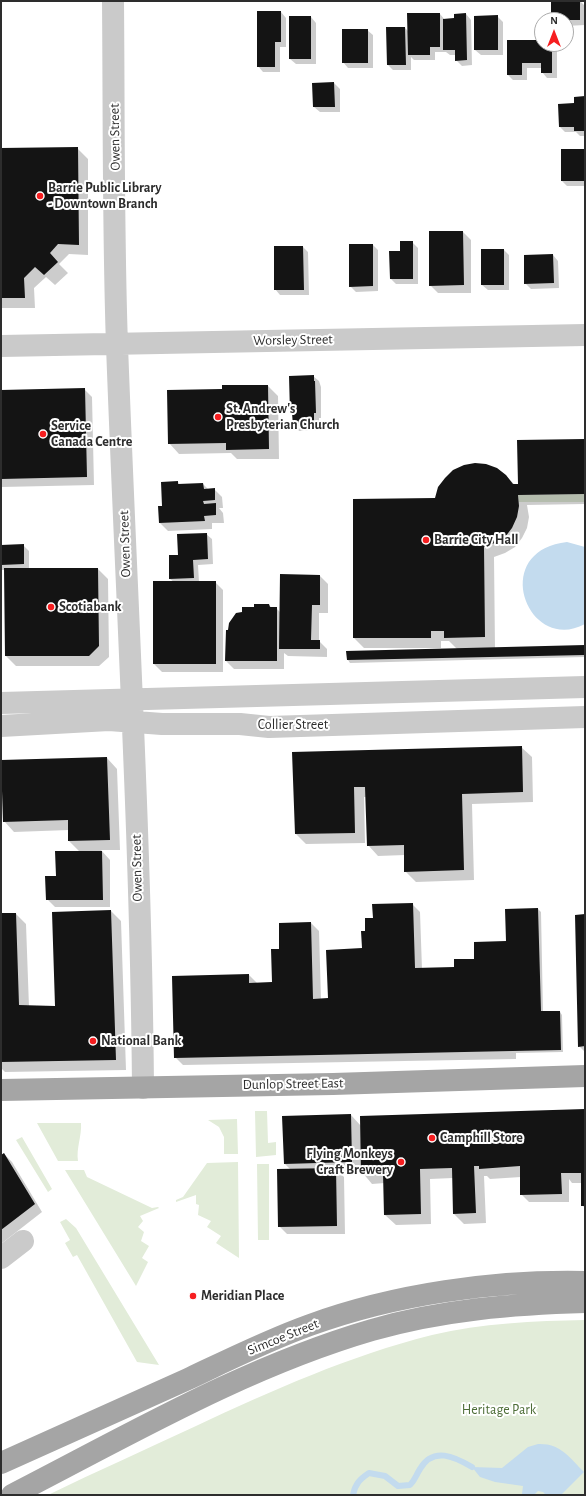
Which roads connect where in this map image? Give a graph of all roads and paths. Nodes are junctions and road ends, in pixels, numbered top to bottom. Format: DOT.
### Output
graph roads {
  1 [pos="113,1"];
  2 [pos="585,335"];
  3 [pos="117,344"];
  4 [pos="1,346"];
  5 [pos="585,687"];
  6 [pos="132,700"];
  7 [pos="1,703"];
  8 [pos="585,717"];
  9 [pos="134,721"];
  10 [pos="1,726"];
  11 [pos="585,1076"];
  12 [pos="143,1088"];
  13 [pos="1,1090"];
  14 [pos="23,1241"];
  15 [pos="1,1258"];
  16 [pos="585,1282"];
  17 [pos="585,1302"];
  18 [pos="1,1463"];
  19 [pos="12,1495"];
  1 -- 3 [label="street, Owen Street"];
  2 -- 3 [label="street, Worsley Street"];
  3 -- 4 [label="street, Worsley Street"];
  3 -- 6 [label="street, Owen Street"];
  5 -- 6 [label="street, Collier Street"];
  6 -- 7 [label="street, Collier Street"];
  6 -- 9 [label="street, Owen Street"];
  8 -- 9 [label="street, Collier Street"];
  9 -- 10 [label="street, Collier Street"];
  9 -- 12 [label="street, Owen Street"];
  11 -- 12 [label="main road, Dunlop Street East"];
  12 -- 13 [label="main road, Dunlop Street East"];
  14 -- 15 [label="street"];
  16 -- 18 [label="main road, Simcoe Street"];
  17 -- 19 [label="main road, Simcoe Street"];
}
